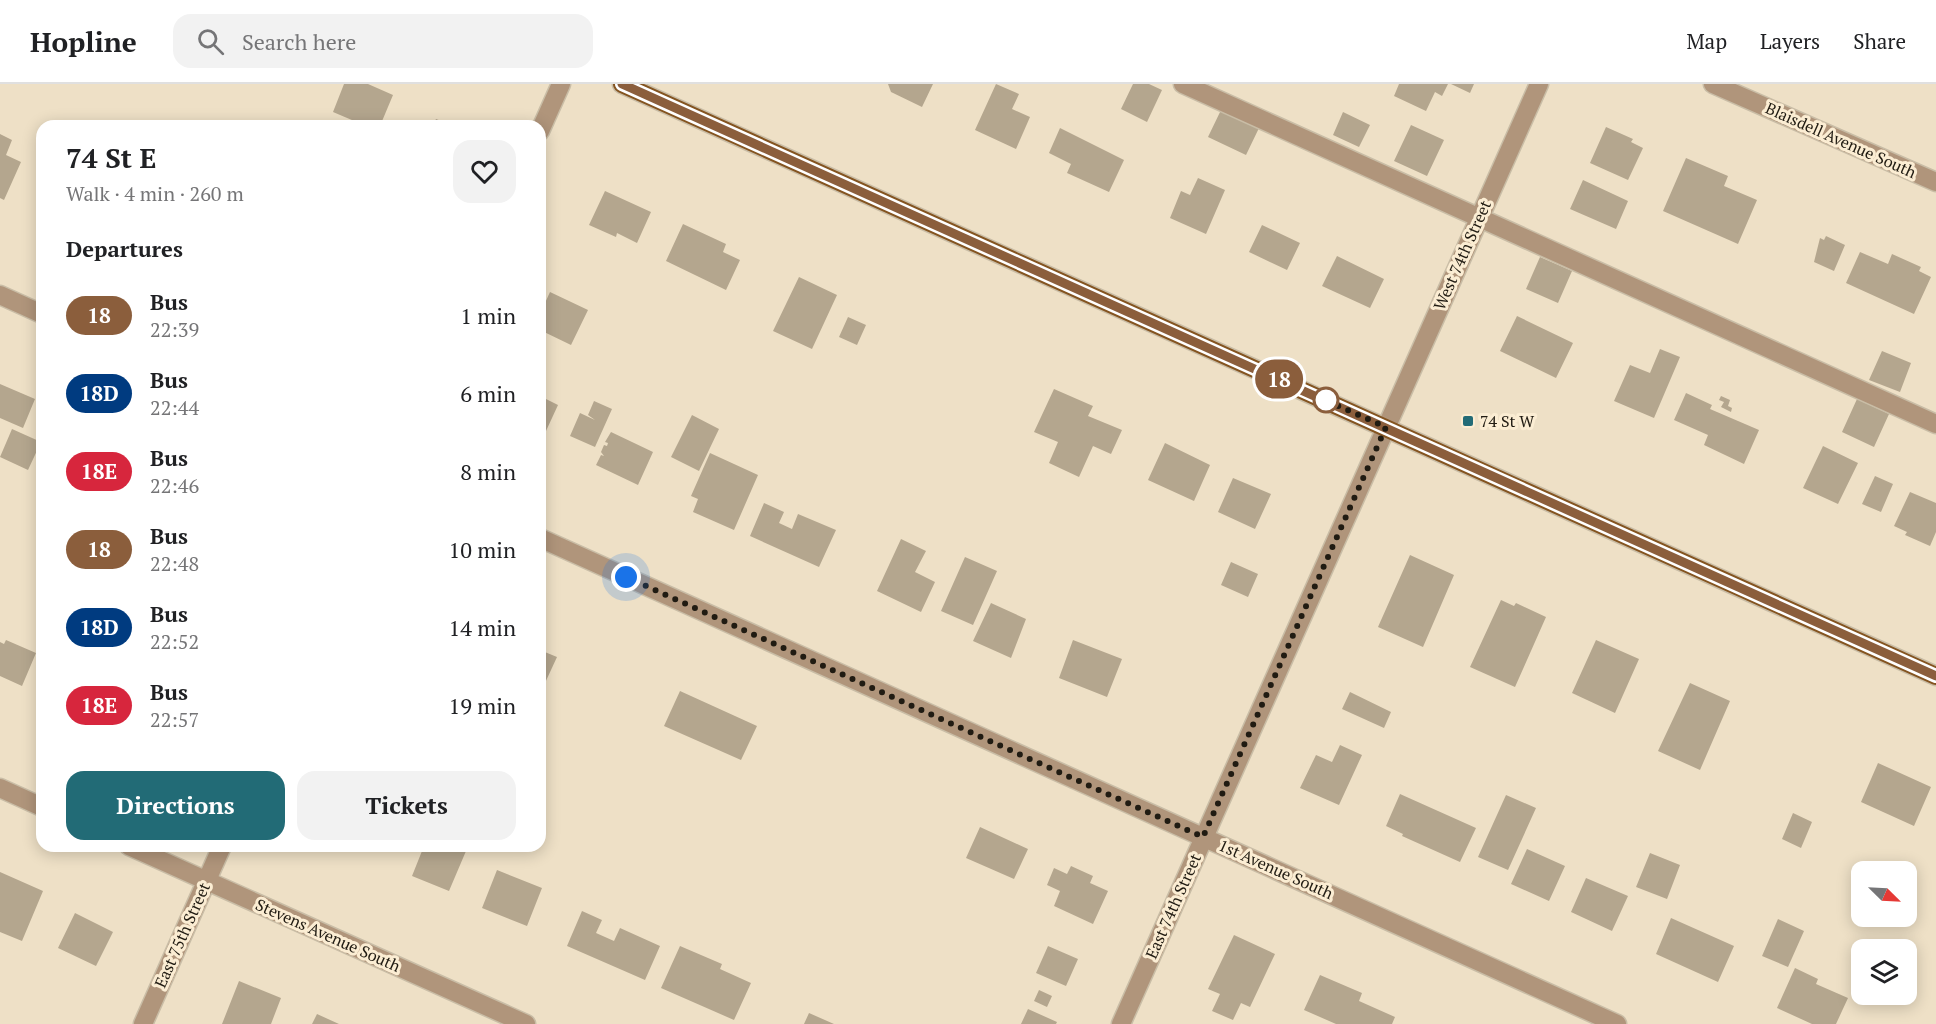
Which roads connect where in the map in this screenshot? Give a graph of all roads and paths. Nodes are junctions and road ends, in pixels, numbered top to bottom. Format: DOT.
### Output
graph roads {
  1 [pos="561,84"];
  2 [pos="622,84"];
  3 [pos="1183,84"];
  4 [pos="1539,84"];
  5 [pos="1713,84"];
  6 [pos="545,120"];
  7 [pos="1936,182"];
  8 [pos="1479,218"];
  9 [pos="0,295"];
  10 [pos="36,311"];
  11 [pos="1936,424"];
  12 [pos="1386,427"];
  13 [pos="546,541"];
  14 [pos="1936,676"];
  15 [pos="0,788"];
  16 [pos="36,804"];
  17 [pos="1203,837"];
  18 [pos="143,852"];
  19 [pos="219,852"];
  20 [pos="206,880"];
  21 [pos="143,1024"];
  22 [pos="526,1024"];
  23 [pos="1121,1024"];
  24 [pos="1617,1024"];
  1 -- 6 [label="street"];
  2 -- 12 [label="main road"];
  3 -- 8 [label="street"];
  4 -- 8 [label="street, West 74th Street"];
  5 -- 7 [label="street, Blaisdell Avenue South"];
  8 -- 11 [label="street"];
  8 -- 12 [label="street, West 74th Street"];
  9 -- 10 [label="street"];
  12 -- 14 [label="main road"];
  12 -- 17 [label="street, East 74th Street"];
  13 -- 17 [label="street, 1st Avenue South"];
  15 -- 16 [label="street"];
  17 -- 23 [label="street, East 74th Street"];
  17 -- 24 [label="street, 1st Avenue South"];
  18 -- 20 [label="street, Stevens Avenue South"];
  19 -- 20 [label="street, East 75th Street"];
  20 -- 21 [label="street, East 75th Street"];
  20 -- 22 [label="street, Stevens Avenue South"];
}
